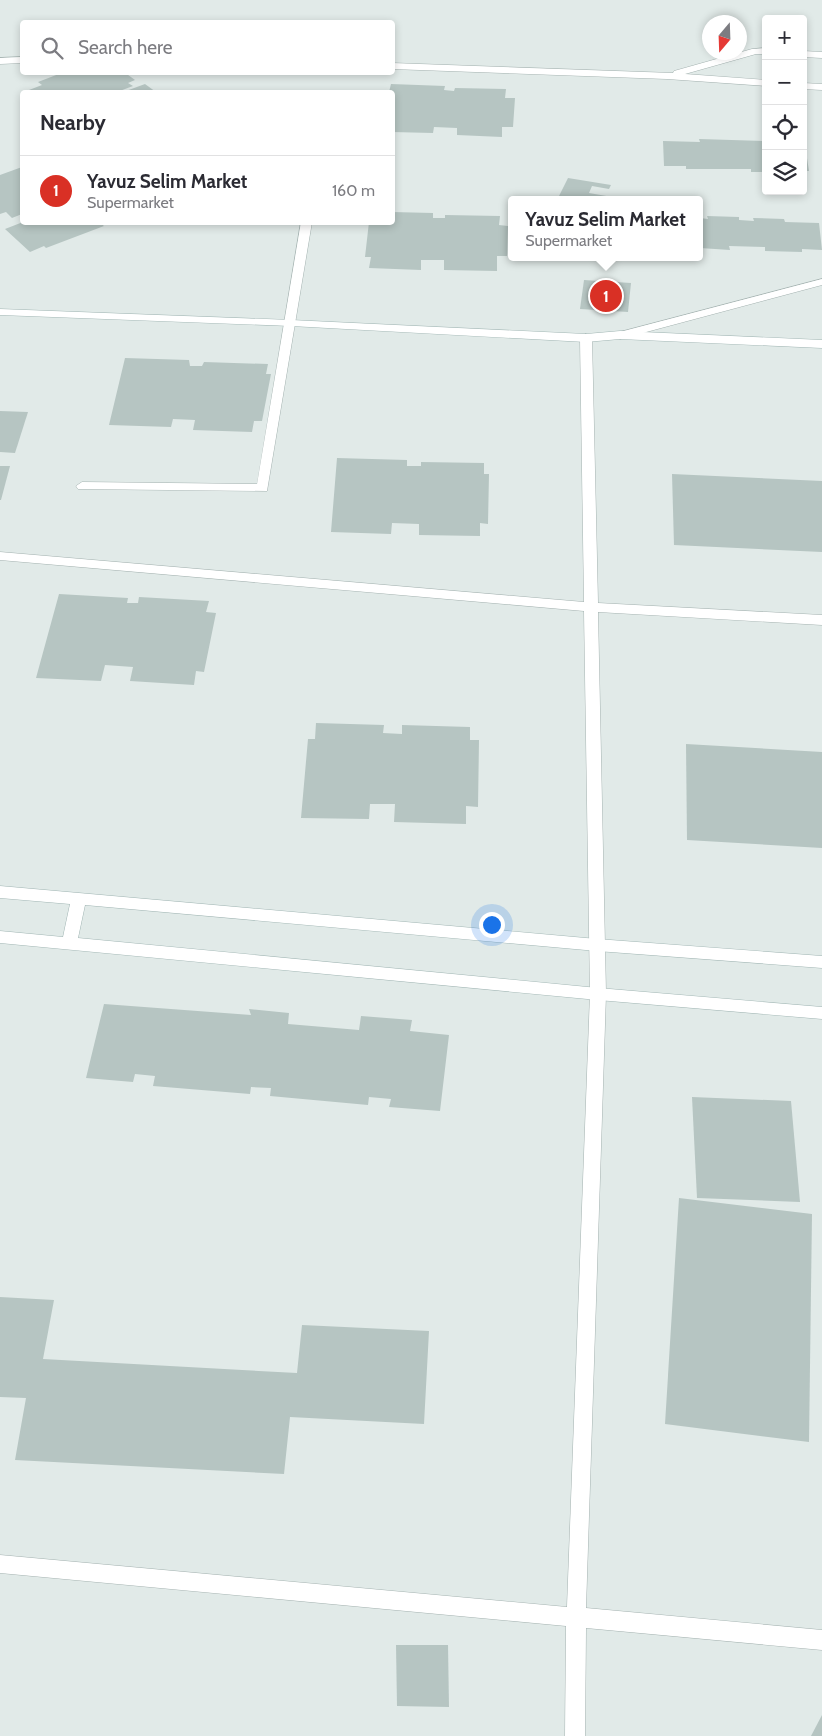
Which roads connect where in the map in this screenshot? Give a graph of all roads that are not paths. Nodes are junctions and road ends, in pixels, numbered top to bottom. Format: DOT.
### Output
graph roads {
  1 [pos="762,51"];
  2 [pos="807,54"];
  3 [pos="822,55"];
  4 [pos="0,60"];
  5 [pos="20,60"];
  6 [pos="395,66"];
  7 [pos="667,76"];
  8 [pos="762,83"];
  9 [pos="807,86"];
  10 [pos="822,87"];
  11 [pos="306,225"];
  12 [pos="822,282"];
  13 [pos="0,312"];
  14 [pos="291,323"];
  15 [pos="620,335"];
  16 [pos="586,338"];
  17 [pos="822,344"];
  18 [pos="82,486"];
  19 [pos="0,556"];
  20 [pos="591,607"];
  21 [pos="822,620"];
  22 [pos="0,892"];
  23 [pos="79,900"];
  24 [pos="0,937"];
  25 [pos="69,945"];
  26 [pos="597,945"];
  27 [pos="822,962"];
  28 [pos="598,994"];
  29 [pos="822,1013"];
  30 [pos="0,1564"];
  31 [pos="576,1618"];
  32 [pos="822,1640"];
  33 [pos="575,1736"];
  1 -- 7 [label="street"];
  2 -- 3 [label="street"];
  4 -- 5 [label="street"];
  6 -- 7 [label="street"];
  7 -- 8 [label="street"];
  9 -- 10 [label="street"];
  11 -- 14 [label="street"];
  12 -- 15 [label="street"];
  13 -- 14 [label="street"];
  14 -- 16 [label="street"];
  14 -- 18 [label="street"];
  15 -- 16 [label="street"];
  15 -- 17 [label="street"];
  16 -- 20 [label="street"];
  19 -- 20 [label="street"];
  20 -- 21 [label="street"];
  20 -- 26 [label="street"];
  22 -- 23 [label="street"];
  23 -- 25 [label="street"];
  23 -- 26 [label="street"];
  24 -- 25 [label="street"];
  25 -- 28 [label="street"];
  26 -- 27 [label="street"];
  26 -- 28 [label="street"];
  28 -- 29 [label="street"];
  28 -- 31 [label="street"];
  30 -- 31 [label="street"];
  31 -- 32 [label="street"];
  31 -- 33 [label="street"];
}
